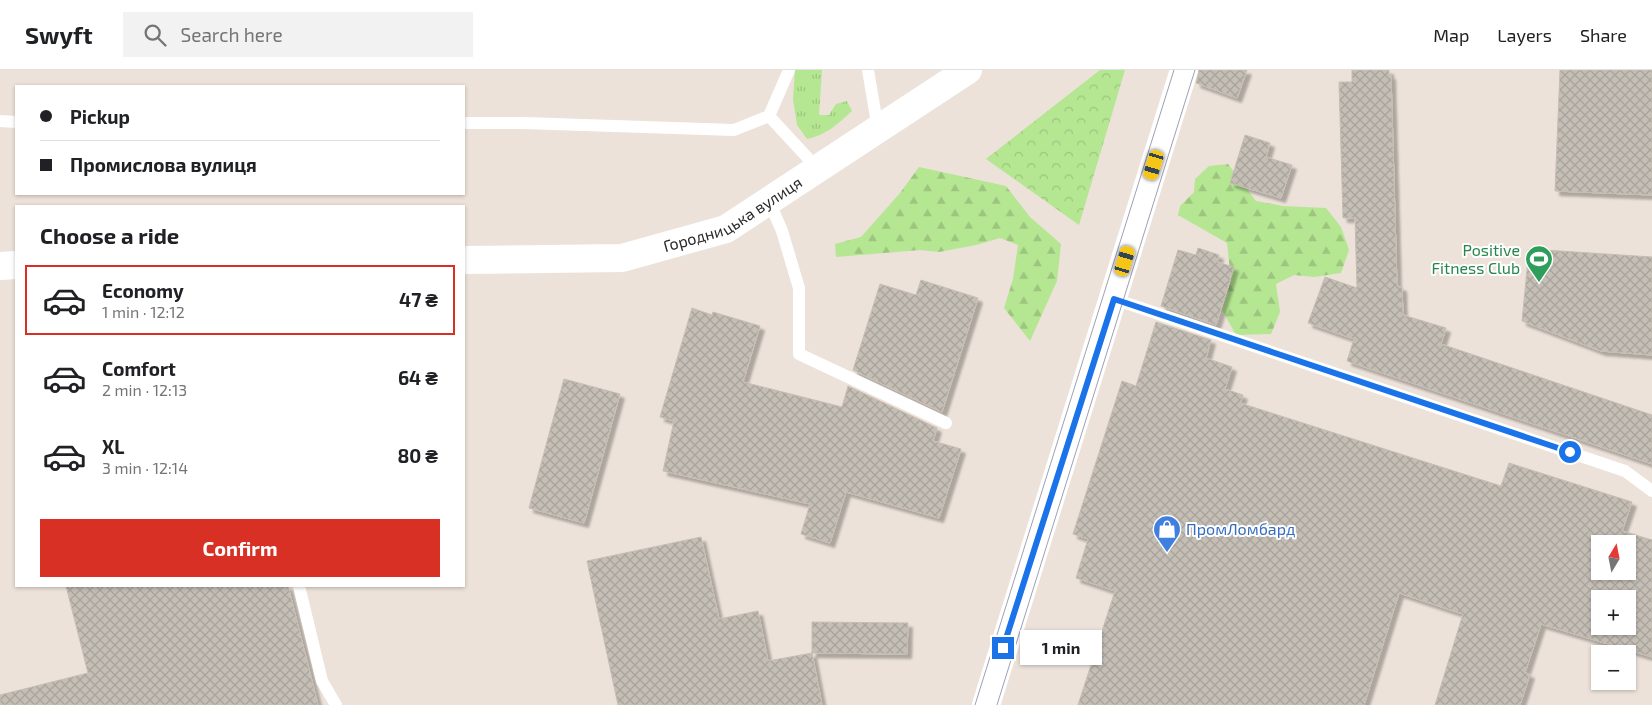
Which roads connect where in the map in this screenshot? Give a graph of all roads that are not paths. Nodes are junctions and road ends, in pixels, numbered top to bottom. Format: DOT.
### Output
graph roads {
  1 [pos="790,70"];
  2 [pos="868,70"];
  3 [pos="968,70"];
  4 [pos="1184,70"];
  5 [pos="769,116"];
  6 [pos="0,121"];
  7 [pos="15,122"];
  8 [pos="465,123"];
  9 [pos="878,129"];
  10 [pos="818,169"];
  11 [pos="769,201"];
  12 [pos="465,260"];
  13 [pos="15,265"];
  14 [pos="0,266"];
  15 [pos="1114,299"];
  16 [pos="946,422"];
  17 [pos="1652,491"];
  18 [pos="299,587"];
  19 [pos="336,705"];
  20 [pos="986,705"];
  1 -- 5 [label="lane"];
  2 -- 9 [label="lane"];
  3 -- 9 [label="main road, Городницька вулиця"];
  4 -- 15 [label="main road"];
  5 -- 8 [label="lane"];
  5 -- 10 [label="lane"];
  6 -- 7 [label="lane"];
  9 -- 10 [label="main road, Городницька вулиця"];
  10 -- 11 [label="main road, Городницька вулиця"];
  11 -- 12 [label="main road, Городницька вулиця"];
  11 -- 16 [label="lane"];
  13 -- 14 [label="main road"];
  15 -- 17 [label="lane"];
  15 -- 20 [label="main road"];
  18 -- 19 [label="lane"];
}
